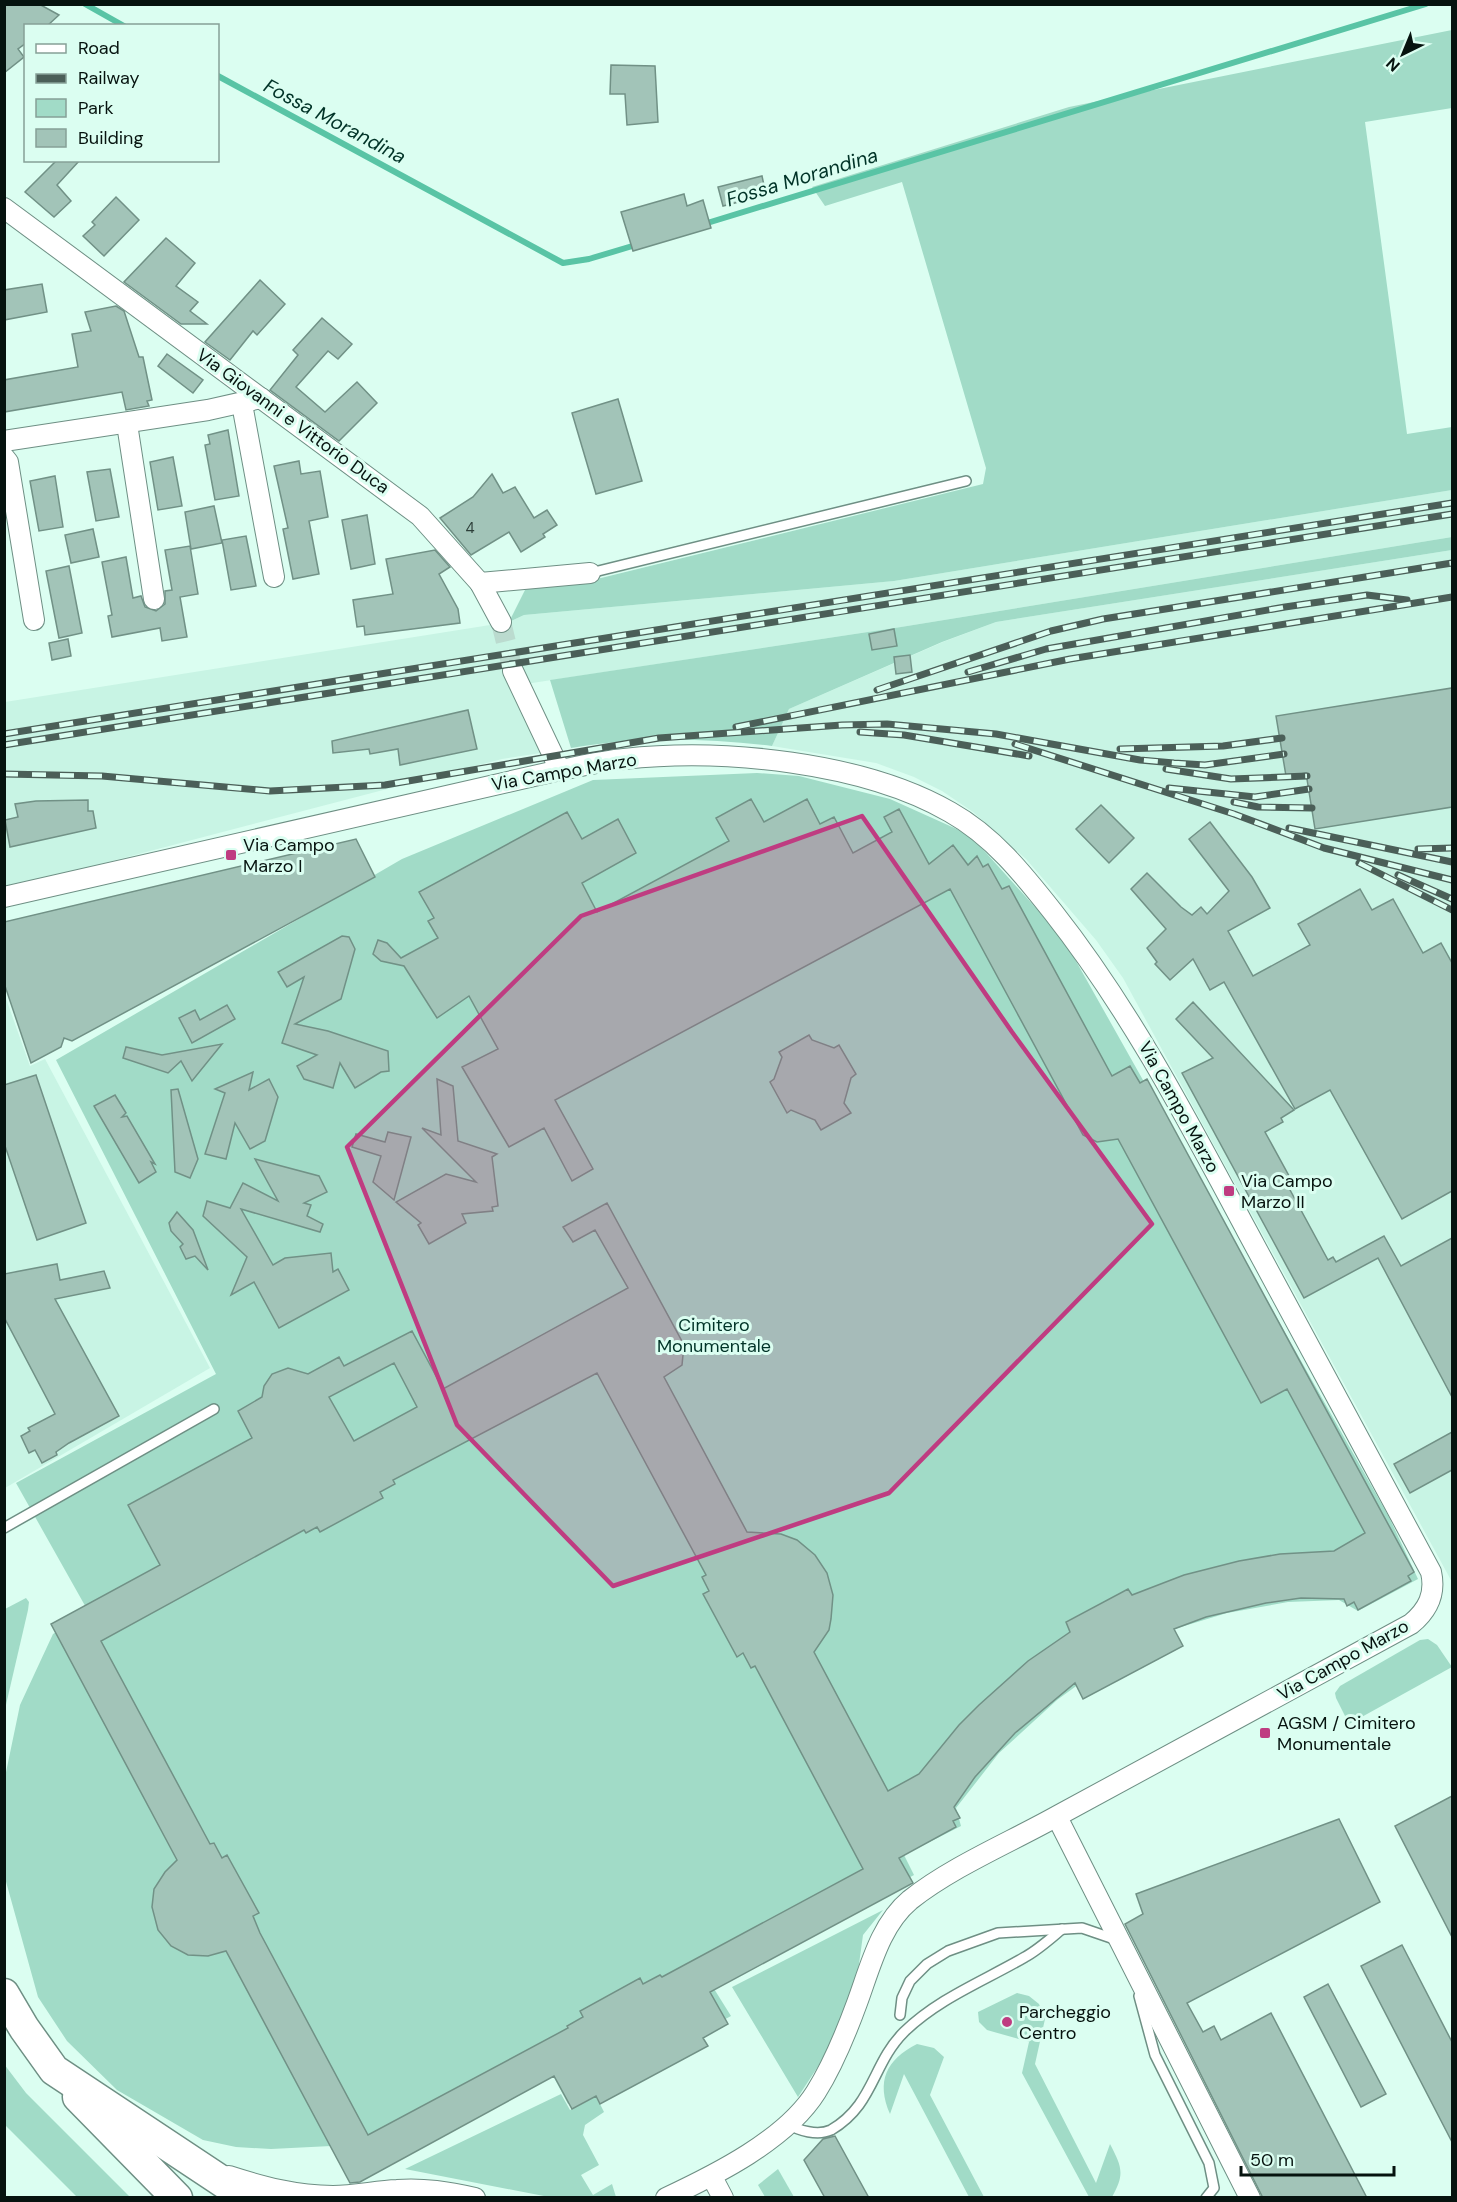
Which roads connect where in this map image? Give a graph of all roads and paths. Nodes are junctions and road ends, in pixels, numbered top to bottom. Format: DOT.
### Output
graph roads {
  1 [pos="4,208"];
  2 [pos="261,398"];
  3 [pos="242,404"];
  4 [pos="127,423"];
  5 [pos="4,441"];
  6 [pos="4,457"];
  7 [pos="966,481"];
  8 [pos="590,573"];
  9 [pos="274,577"];
  10 [pos="480,583"];
  11 [pos="154,599"];
  12 [pos="34,620"];
  13 [pos="501,622"];
  14 [pos="513,671"];
  15 [pos="560,770"];
  16 [pos="4,897"];
  17 [pos="214,1409"];
  18 [pos="4,1528"];
  19 [pos="1056,1817"];
  20 [pos="1062,1929"];
  21 [pos="1119,1941"];
  22 [pos="1132,1966"];
  23 [pos="4,1994"];
  24 [pos="900,2015"];
  25 [pos="54,2070"];
  26 [pos="787,2124"];
  27 [pos="197,2166"];
  28 [pos="712,2176"];
  29 [pos="177,2198"];
  30 [pos="247,2198"];
  31 [pos="475,2198"];
  32 [pos="666,2198"];
  33 [pos="723,2198"];
  34 [pos="1206,2198"];
  35 [pos="1250,2198"];
  1 -- 2 [label="street, Via Giovanni e Vittorio Duca"];
  2 -- 3 [label="street"];
  2 -- 10 [label="street, Via Giovanni e Vittorio Duca"];
  3 -- 4 [label="street"];
  3 -- 9 [label="street"];
  4 -- 5 [label="street"];
  4 -- 11 [label="street"];
  6 -- 12 [label="street"];
  7 -- 8 [label="lane"];
  8 -- 10 [label="street"];
  10 -- 13 [label="street, Via Giovanni e Vittorio Duca"];
  14 -- 15 [label="street"];
  15 -- 16 [label="street, Via Campo Marzo"];
  15 -- 19 [label="street, Via Campo Marzo"];
  17 -- 18 [label="lane"];
  19 -- 21 [label="street"];
  19 -- 26 [label="street, Via Campo Marzo"];
  20 -- 21 [label="lane"];
  20 -- 24 [label="lane"];
  20 -- 26 [label="lane"];
  21 -- 22 [label="street"];
  22 -- 34 [label="lane"];
  22 -- 35 [label="street"];
  23 -- 25 [label="main road"];
  25 -- 27 [label="main road"];
  25 -- 29 [label="main road"];
  26 -- 28 [label="street, Via Campo Marzo"];
  27 -- 30 [label="main road"];
  27 -- 31 [label="street"];
  28 -- 32 [label="street, Via Campo Marzo"];
  28 -- 33 [label="street"];
}
